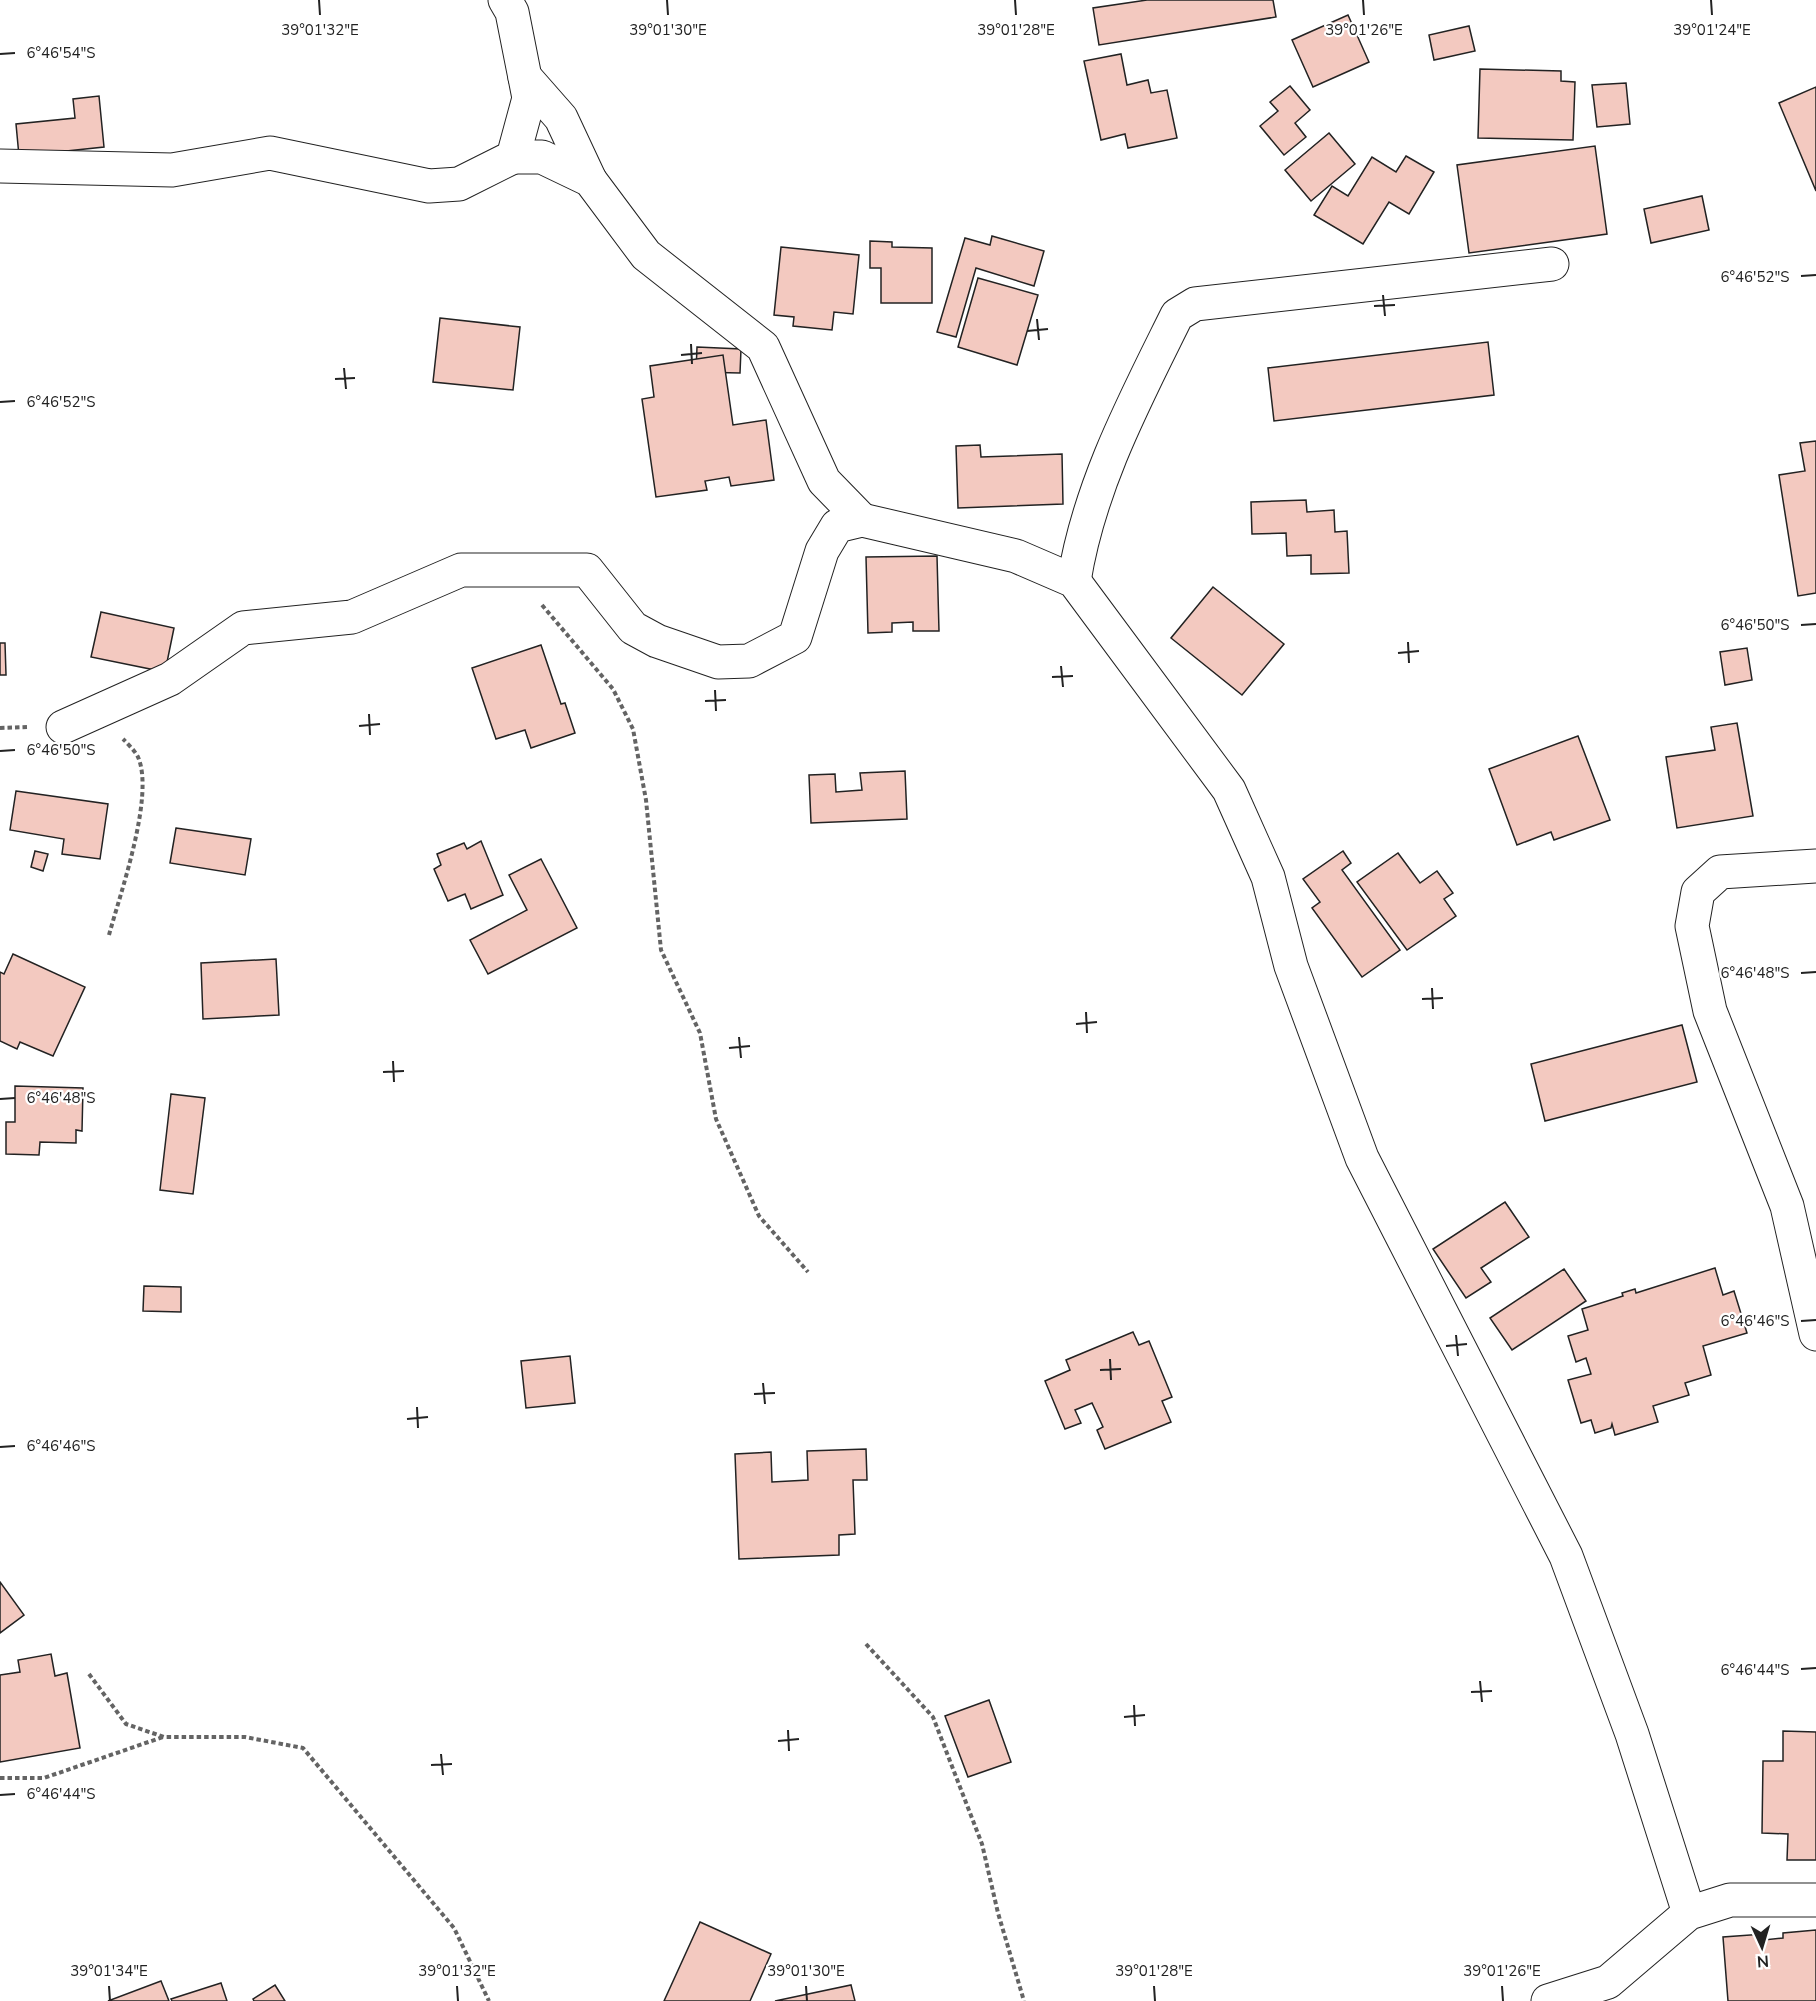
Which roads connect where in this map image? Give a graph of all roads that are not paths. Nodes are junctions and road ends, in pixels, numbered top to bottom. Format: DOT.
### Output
graph roads {
  1 [pos="505,0"];
  2 [pos="525,77"];
  3 [pos="513,157"];
  4 [pos="0,166"];
  5 [pos="590,180"];
  6 [pos="1552,264"];
  7 [pos="862,520"];
  8 [pos="1074,580"];
  9 [pos="63,727"];
  10 [pos="1816,866"];
  11 [pos="1816,1334"];
  12 [pos="1816,1900"];
  13 [pos="1689,1913"];
  14 [pos="1548,2001"];
  1 -- 2 [label="street"];
  2 -- 3 [label="street"];
  2 -- 5 [label="street"];
  3 -- 4 [label="street"];
  3 -- 5 [label="street"];
  5 -- 7 [label="street"];
  6 -- 8 [label="street"];
  7 -- 8 [label="street"];
  7 -- 9 [label="street"];
  8 -- 13 [label="street"];
  10 -- 11 [label="street"];
  12 -- 13 [label="street"];
  13 -- 14 [label="street"];
}
